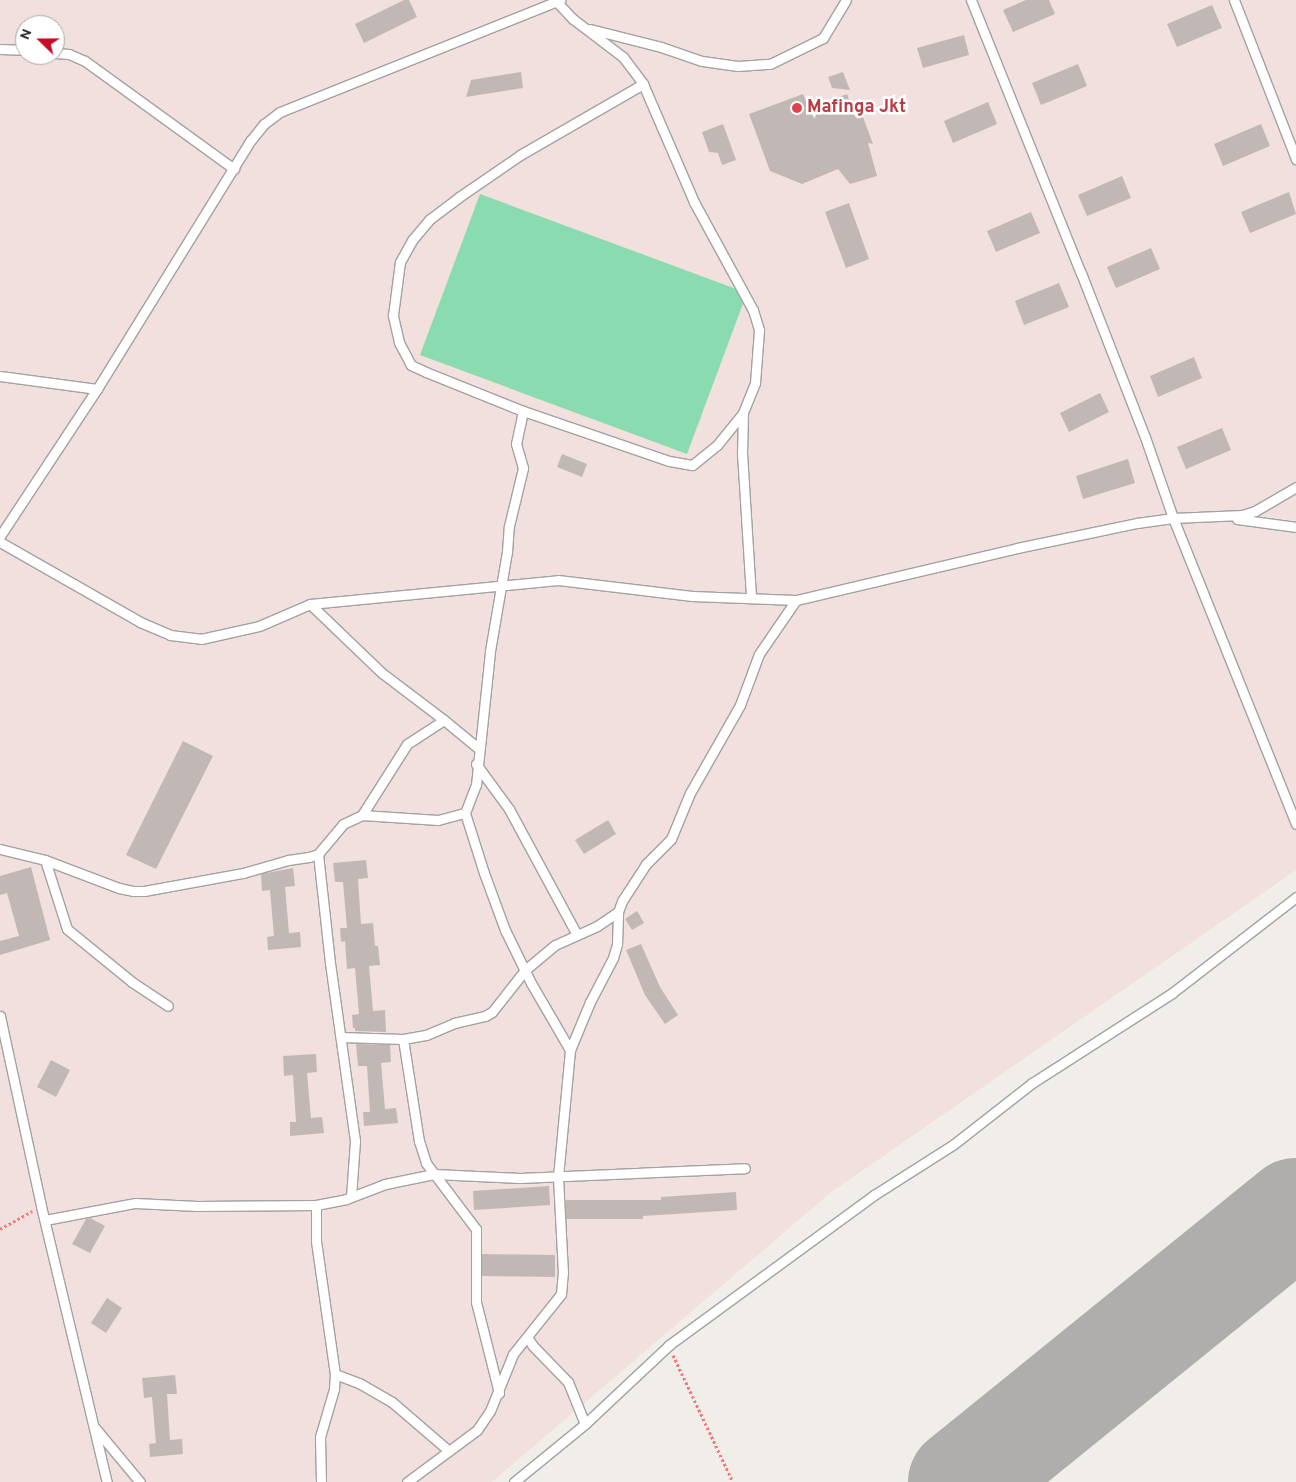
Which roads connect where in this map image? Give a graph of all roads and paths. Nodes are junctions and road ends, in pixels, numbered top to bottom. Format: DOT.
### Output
graph roads {
  1 [pos="846,0"];
  2 [pos="971,0"];
  3 [pos="1234,0"];
  4 [pos="558,1"];
  5 [pos="587,29"];
  6 [pos="0,49"];
  7 [pos="15,50"];
  8 [pos="65,53"];
  9 [pos="643,84"];
  10 [pos="1296,159"];
  11 [pos="234,170"];
  12 [pos="0,376"];
  13 [pos="97,389"];
  14 [pos="523,411"];
  15 [pos="743,414"];
  16 [pos="1296,486"];
  17 [pos="1224,517"];
  18 [pos="1173,518"];
  19 [pos="1296,527"];
  20 [pos="0,536"];
  21 [pos="0,542"];
  22 [pos="500,585"];
  23 [pos="751,597"];
  24 [pos="796,600"];
  25 [pos="310,604"];
  26 [pos="444,720"];
  27 [pos="478,748"];
  28 [pos="476,764"];
  29 [pos="465,813"];
  30 [pos="362,814"];
  31 [pos="1296,824"];
  32 [pos="0,849"];
  33 [pos="318,854"];
  34 [pos="45,860"];
  35 [pos="1296,897"];
  36 [pos="618,912"];
  37 [pos="577,935"];
  38 [pos="525,970"];
  39 [pos="168,1006"];
  40 [pos="0,1016"];
  41 [pos="341,1037"];
  42 [pos="403,1039"];
  43 [pos="570,1050"];
  44 [pos="745,1168"];
  45 [pos="434,1174"];
  46 [pos="558,1177"];
  47 [pos="351,1197"];
  48 [pos="316,1205"];
  49 [pos="41,1206"];
  50 [pos="45,1220"];
  51 [pos="0,1229"];
  52 [pos="527,1336"];
  53 [pos="669,1346"];
  54 [pos="334,1374"];
  55 [pos="499,1393"];
  56 [pos="585,1424"];
  57 [pos="93,1426"];
  58 [pos="449,1451"];
  59 [pos="107,1482"];
  60 [pos="140,1482"];
  61 [pos="321,1482"];
  62 [pos="407,1482"];
  63 [pos="514,1482"];
  64 [pos="733,1482"];
  1 -- 5 [label="lane"];
  2 -- 18 [label="lane"];
  3 -- 10 [label="lane"];
  4 -- 5 [label="lane"];
  4 -- 11 [label="lane"];
  5 -- 9 [label="lane"];
  6 -- 7 [label="lane"];
  8 -- 11 [label="lane"];
  9 -- 14 [label="lane"];
  9 -- 15 [label="lane"];
  11 -- 13 [label="lane"];
  12 -- 13 [label="lane"];
  13 -- 20 [label="lane"];
  14 -- 15 [label="lane"];
  14 -- 22 [label="lane"];
  15 -- 23 [label="lane"];
  16 -- 17 [label="lane"];
  17 -- 18 [label="lane"];
  17 -- 19 [label="lane"];
  18 -- 24 [label="lane"];
  18 -- 31 [label="lane"];
  21 -- 25 [label="lane"];
  22 -- 23 [label="lane"];
  22 -- 25 [label="lane"];
  22 -- 27 [label="lane"];
  23 -- 24 [label="lane"];
  24 -- 36 [label="lane"];
  25 -- 26 [label="lane"];
  26 -- 27 [label="lane"];
  26 -- 30 [label="lane"];
  27 -- 28 [label="lane"];
  28 -- 29 [label="lane"];
  28 -- 37 [label="lane"];
  29 -- 30 [label="lane"];
  29 -- 38 [label="lane"];
  30 -- 33 [label="lane"];
  32 -- 34 [label="lane"];
  33 -- 34 [label="lane"];
  33 -- 41 [label="lane"];
  34 -- 39 [label="lane"];
  35 -- 53 [label="lane"];
  36 -- 37 [label="lane"];
  36 -- 43 [label="lane"];
  37 -- 38 [label="lane"];
  38 -- 42 [label="lane"];
  38 -- 43 [label="lane"];
  40 -- 49 [label="lane"];
  41 -- 42 [label="lane"];
  41 -- 47 [label="lane"];
  42 -- 45 [label="lane"];
  43 -- 46 [label="lane"];
  44 -- 46 [label="lane"];
  45 -- 46 [label="lane"];
  45 -- 47 [label="lane"];
  45 -- 55 [label="lane"];
  46 -- 52 [label="lane"];
  47 -- 48 [label="lane"];
  48 -- 50 [label="lane"];
  48 -- 54 [label="lane"];
  49 -- 50 [label="lane"];
  49 -- 51 [label="path"];
  50 -- 57 [label="lane"];
  52 -- 55 [label="lane"];
  52 -- 56 [label="lane"];
  53 -- 56 [label="lane"];
  53 -- 64 [label="path"];
  54 -- 58 [label="lane"];
  54 -- 61 [label="lane"];
  55 -- 58 [label="lane"];
  56 -- 63 [label="lane"];
  57 -- 59 [label="lane"];
  57 -- 60 [label="lane"];
  58 -- 62 [label="lane"];
}
